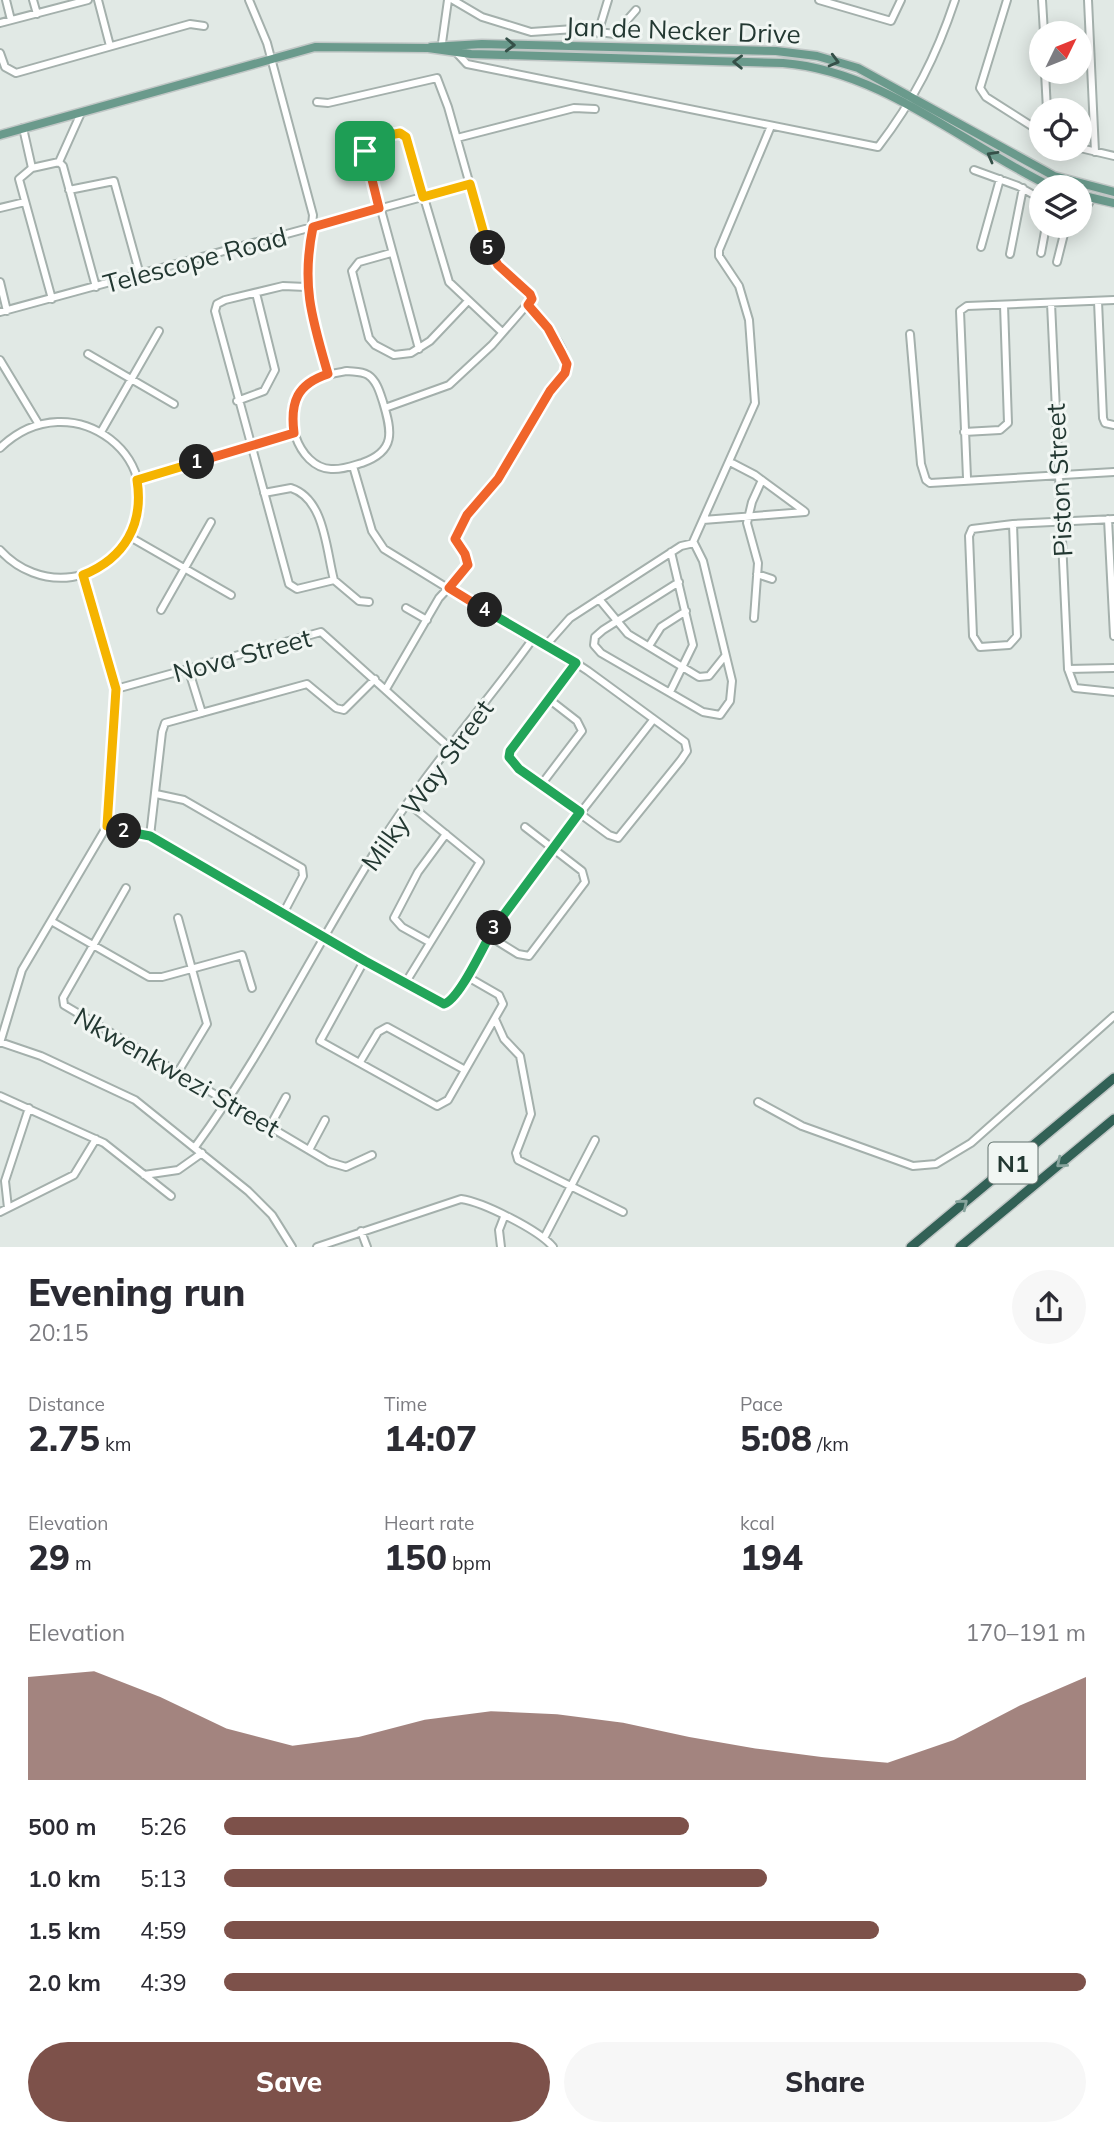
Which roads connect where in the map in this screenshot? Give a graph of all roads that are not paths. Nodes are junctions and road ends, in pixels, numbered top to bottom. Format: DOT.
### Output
graph roads {
  1 [pos="6,0"];
  2 [pos="33,0"];
  3 [pos="88,0"];
  4 [pos="98,0"];
  5 [pos="249,0"];
  6 [pos="450,0"];
  7 [pos="608,0"];
  8 [pos="819,0"];
  9 [pos="901,0"];
  10 [pos="954,0"];
  11 [pos="1007,0"];
  12 [pos="1042,0"];
  13 [pos="1088,0"];
  14 [pos="636,10"];
  15 [pos="37,14"];
  16 [pos="11,20"];
  17 [pos="1043,21"];
  18 [pos="0,23"];
  19 [pos="204,26"];
  20 [pos="598,33"];
  21 [pos="110,46"];
  22 [pos="441,48"];
  23 [pos="456,52"];
  24 [pos="0,53"];
  25 [pos="270,57"];
  26 [pos="914,97"];
  27 [pos="317,102"];
  28 [pos="909,106"];
  29 [pos="595,109"];
  30 [pos="81,111"];
  31 [pos="1029,124"];
  32 [pos="771,127"];
  33 [pos="23,128"];
  34 [pos="0,135"];
  35 [pos="457,138"];
  36 [pos="1092,151"];
  37 [pos="1095,152"];
  38 [pos="1114,156"];
  39 [pos="59,162"];
  40 [pos="32,168"];
  41 [pos="974,170"];
  42 [pos="1031,175"];
  43 [pos="1000,179"];
  44 [pos="470,184"];
  45 [pos="1023,188"];
  46 [pos="69,190"];
  47 [pos="1029,191"];
  48 [pos="1114,192"];
  49 [pos="423,197"];
  50 [pos="1093,198"];
  51 [pos="25,202"];
  52 [pos="1114,203"];
  53 [pos="0,208"];
  54 [pos="379,208"];
  55 [pos="313,227"];
  56 [pos="1044,238"];
  57 [pos="1063,238"];
  58 [pos="981,247"];
  59 [pos="391,253"];
  60 [pos="1041,253"];
  61 [pos="1010,254"];
  62 [pos="1057,262"];
  63 [pos="140,275"];
  64 [pos="0,282"];
  65 [pos="306,286"];
  66 [pos="96,287"];
  67 [pos="256,293"];
  68 [pos="52,299"];
  69 [pos="1114,300"];
  70 [pos="468,301"];
  71 [pos="1098,301"];
  72 [pos="1051,303"];
  73 [pos="528,305"];
  74 [pos="1004,305"];
  75 [pos="4,311"];
  76 [pos="159,331"];
  77 [pos="502,332"];
  78 [pos="910,334"];
  79 [pos="419,349"];
  80 [pos="88,354"];
  81 [pos="0,360"];
  82 [pos="328,374"];
  83 [pos="132,379"];
  84 [pos="237,401"];
  85 [pos="174,404"];
  86 [pos="385,408"];
  87 [pos="38,423"];
  88 [pos="1114,425"];
  89 [pos="101,432"];
  90 [pos="964,432"];
  91 [pos="294,433"];
  92 [pos="250,447"];
  93 [pos="0,448"];
  94 [pos="730,462"];
  95 [pos="353,466"];
  96 [pos="1114,472"];
  97 [pos="1058,474"];
  98 [pos="967,478"];
  99 [pos="137,480"];
  100 [pos="762,480"];
  101 [pos="264,493"];
  102 [pos="748,517"];
  103 [pos="1111,519"];
  104 [pos="703,520"];
  105 [pos="1061,521"];
  106 [pos="211,522"];
  107 [pos="1013,524"];
  108 [pos="130,537"];
  109 [pos="692,542"];
  110 [pos="0,550"];
  111 [pos="671,552"];
  112 [pos="185,568"];
  113 [pos="757,574"];
  114 [pos="83,575"];
  115 [pos="772,579"];
  116 [pos="334,580"];
  117 [pos="678,582"];
  118 [pos="449,588"];
  119 [pos="231,595"];
  120 [pos="599,599"];
  121 [pos="369,602"];
  122 [pos="406,608"];
  123 [pos="161,610"];
  124 [pos="685,611"];
  125 [pos="754,618"];
  126 [pos="428,620"];
  127 [pos="615,623"];
  128 [pos="1114,636"];
  129 [pos="532,640"];
  130 [pos="547,644"];
  131 [pos="649,646"];
  132 [pos="725,656"];
  133 [pos="576,663"];
  134 [pos="188,668"];
  135 [pos="683,668"];
  136 [pos="1114,668"];
  137 [pos="1068,669"];
  138 [pos="375,679"];
  139 [pos="116,689"];
  140 [pos="386,689"];
  141 [pos="670,692"];
  142 [pos="1114,692"];
  143 [pos="550,700"];
  144 [pos="202,713"];
  145 [pos="653,720"];
  146 [pos="451,749"];
  147 [pos="541,785"];
  148 [pos="156,794"];
  149 [pos="409,804"];
  150 [pos="580,812"];
  151 [pos="107,826"];
  152 [pos="525,827"];
  153 [pos="446,834"];
  154 [pos="150,836"];
  155 [pos="553,849"];
  156 [pos="126,888"];
  157 [pos="284,912"];
  158 [pos="178,918"];
  159 [pos="51,921"];
  160 [pos="323,936"];
  161 [pos="489,936"];
  162 [pos="429,943"];
  163 [pos="93,946"];
  164 [pos="365,961"];
  165 [pos="191,969"];
  166 [pos="466,976"];
  167 [pos="406,982"];
  168 [pos="251,988"];
  169 [pos="1114,1016"];
  170 [pos="495,1018"];
  171 [pos="0,1042"];
  172 [pos="360,1062"];
  173 [pos="465,1070"];
  174 [pos="178,1072"];
  175 [pos="1114,1078"];
  176 [pos="0,1096"];
  177 [pos="286,1097"];
  178 [pos="228,1102"];
  179 [pos="758,1102"];
  180 [pos="29,1108"];
  181 [pos="1114,1119"];
  182 [pos="326,1120"];
  183 [pos="270,1126"];
  184 [pos="96,1139"];
  185 [pos="594,1140"];
  186 [pos="195,1147"];
  187 [pos="309,1150"];
  188 [pos="202,1153"];
  189 [pos="372,1155"];
  190 [pos="144,1175"];
  191 [pos="570,1188"];
  192 [pos="171,1196"];
  193 [pos="8,1208"];
  194 [pos="0,1212"];
  195 [pos="623,1212"];
  196 [pos="504,1217"];
  197 [pos="361,1231"];
  198 [pos="544,1238"];
  199 [pos="292,1247"];
  200 [pos="317,1247"];
  201 [pos="367,1247"];
  202 [pos="500,1247"];
  203 [pos="553,1247"];
  204 [pos="911,1247"];
  205 [pos="961,1247"];
  1 -- 16 [label="street"];
  2 -- 15 [label="street"];
  3 -- 15 [label="street"];
  4 -- 21 [label="street"];
  5 -- 25 [label="street"];
  6 -- 20 [label="street"];
  6 -- 22 [label="street"];
  7 -- 20 [label="street"];
  8 -- 9 [label="street"];
  10 -- 26 [label="street"];
  11 -- 31 [label="street"];
  12 -- 17 [label="street"];
  13 -- 37 [label="street"];
  14 -- 20 [label="street"];
  15 -- 16 [label="street"];
  16 -- 18 [label="street"];
  19 -- 21 [label="street"];
  21 -- 24 [label="street"];
  22 -- 23 [label="main road, Jan de Necker Drive"];
  22 -- 25 [label="main road, Jan de Necker Drive"];
  22 -- 26 [label="main road, Jan de Necker Drive, one-way"];
  28 -- 23 [label="main road, Jan de Necker Drive, one-way"];
  23 -- 32 [label="street"];
  25 -- 30 [label="main road, Jan de Necker Drive"];
  25 -- 55 [label="street"];
  26 -- 28 [label="street"];
  26 -- 48 [label="main road, Jan de Necker Drive"];
  27 -- 35 [label="street"];
  28 -- 32 [label="street"];
  42 -- 28 [label="main road, Jan de Necker Drive, one-way"];
  29 -- 35 [label="street"];
  30 -- 33 [label="main road, Jan de Necker Drive"];
  30 -- 39 [label="street"];
  32 -- 94 [label="street"];
  33 -- 34 [label="main road, Jan de Necker Drive"];
  33 -- 40 [label="street"];
  35 -- 44 [label="street"];
  36 -- 37 [label="street"];
  37 -- 38 [label="street"];
  39 -- 40 [label="street"];
  39 -- 46 [label="street"];
  40 -- 51 [label="street"];
  41 -- 43 [label="street"];
  43 -- 45 [label="street"];
  43 -- 58 [label="street"];
  44 -- 49 [label="street, Telescope Road"];
  44 -- 73 [label="street"];
  45 -- 47 [label="street"];
  45 -- 61 [label="street"];
  46 -- 63 [label="street"];
  46 -- 66 [label="street"];
  49 -- 54 [label="street, Telescope Road"];
  49 -- 54 [label="street"];
  49 -- 70 [label="street"];
  50 -- 52 [label="main road"];
  51 -- 53 [label="street"];
  51 -- 68 [label="street"];
  54 -- 55 [label="street, Telescope Road"];
  54 -- 59 [label="street"];
  55 -- 63 [label="street, Telescope Road"];
  55 -- 65 [label="street"];
  56 -- 60 [label="street"];
  57 -- 62 [label="street"];
  59 -- 79 [label="street"];
  59 -- 79 [label="street"];
  63 -- 66 [label="street, Telescope Road"];
  64 -- 75 [label="street"];
  65 -- 67 [label="street"];
  65 -- 82 [label="street"];
  66 -- 68 [label="street, Telescope Road"];
  67 -- 84 [label="street"];
  67 -- 84 [label="street"];
  68 -- 75 [label="street, Telescope Road"];
  69 -- 71 [label="street"];
  70 -- 77 [label="street"];
  70 -- 79 [label="street"];
  71 -- 72 [label="street"];
  71 -- 88 [label="street"];
  72 -- 74 [label="street"];
  72 -- 97 [label="street, Piston Street"];
  73 -- 77 [label="street"];
  73 -- 118 [label="street"];
  74 -- 90 [label="street"];
  74 -- 90 [label="street"];
  76 -- 83 [label="street"];
  77 -- 86 [label="street"];
  78 -- 98 [label="street"];
  80 -- 83 [label="street"];
  81 -- 87 [label="street"];
  82 -- 86 [label="street"];
  82 -- 91 [label="street"];
  83 -- 85 [label="street"];
  83 -- 89 [label="street"];
  84 -- 92 [label="street"];
  86 -- 95 [label="street"];
  87 -- 89 [label="street"];
  87 -- 93 [label="street"];
  89 -- 99 [label="street"];
  90 -- 98 [label="street"];
  91 -- 92 [label="street"];
  91 -- 95 [label="street"];
  92 -- 99 [label="street"];
  92 -- 101 [label="street"];
  94 -- 100 [label="street"];
  94 -- 104 [label="street"];
  95 -- 118 [label="street"];
  96 -- 97 [label="street"];
  97 -- 98 [label="street"];
  97 -- 105 [label="street, Piston Street"];
  99 -- 108 [label="street"];
  100 -- 102 [label="street"];
  100 -- 102 [label="street"];
  101 -- 116 [label="street"];
  101 -- 116 [label="street"];
  102 -- 104 [label="street"];
  102 -- 113 [label="street"];
  103 -- 105 [label="street"];
  103 -- 128 [label="street"];
  104 -- 109 [label="street"];
  105 -- 107 [label="street"];
  105 -- 137 [label="street, Piston Street"];
  106 -- 112 [label="street"];
  107 -- 107 [label="street"];
  108 -- 112 [label="street"];
  108 -- 114 [label="street"];
  109 -- 111 [label="street"];
  109 -- 132 [label="street"];
  110 -- 114 [label="street"];
  111 -- 117 [label="street"];
  111 -- 120 [label="street"];
  112 -- 119 [label="street"];
  112 -- 123 [label="street"];
  113 -- 115 [label="street"];
  113 -- 125 [label="street"];
  114 -- 139 [label="street"];
  116 -- 121 [label="street"];
  117 -- 124 [label="street"];
  117 -- 127 [label="street"];
  118 -- 126 [label="street"];
  118 -- 129 [label="street"];
  120 -- 127 [label="street"];
  120 -- 130 [label="street"];
  122 -- 126 [label="street"];
  124 -- 131 [label="street"];
  124 -- 135 [label="street"];
  126 -- 140 [label="street"];
  127 -- 131 [label="street"];
  127 -- 141 [label="street"];
  129 -- 130 [label="street"];
  129 -- 146 [label="street, Milky Way Street"];
  130 -- 133 [label="street"];
  131 -- 135 [label="street"];
  132 -- 135 [label="street"];
  132 -- 141 [label="street"];
  133 -- 143 [label="street"];
  133 -- 145 [label="street"];
  134 -- 138 [label="street, Nova Street"];
  134 -- 139 [label="street, Nova Street"];
  134 -- 144 [label="street"];
  135 -- 141 [label="street"];
  136 -- 137 [label="street"];
  137 -- 142 [label="street"];
  138 -- 140 [label="street, Nova Street"];
  138 -- 144 [label="street"];
  139 -- 151 [label="street"];
  140 -- 146 [label="street, Nova Street"];
  143 -- 147 [label="street"];
  143 -- 147 [label="street"];
  144 -- 148 [label="street"];
  145 -- 150 [label="street"];
  145 -- 150 [label="street"];
  146 -- 149 [label="street, Milky Way Street"];
  147 -- 150 [label="street"];
  148 -- 154 [label="street"];
  148 -- 157 [label="street"];
  149 -- 153 [label="street"];
  149 -- 160 [label="street, Milky Way Street"];
  150 -- 155 [label="street"];
  151 -- 154 [label="street"];
  151 -- 159 [label="street"];
  152 -- 155 [label="street"];
  153 -- 162 [label="street"];
  153 -- 162 [label="street"];
  154 -- 157 [label="street"];
  155 -- 161 [label="street"];
  155 -- 161 [label="street"];
  156 -- 163 [label="street, Nkwenkwezi Street"];
  157 -- 160 [label="street"];
  158 -- 165 [label="street"];
  159 -- 163 [label="street"];
  159 -- 171 [label="street"];
  160 -- 164 [label="street"];
  160 -- 178 [label="street, Milky Way Street"];
  161 -- 166 [label="street"];
  162 -- 167 [label="street"];
  163 -- 165 [label="street"];
  163 -- 174 [label="street, Nkwenkwezi Street"];
  164 -- 167 [label="street"];
  164 -- 172 [label="street"];
  165 -- 168 [label="street"];
  165 -- 174 [label="street"];
  166 -- 167 [label="street"];
  166 -- 170 [label="street"];
  169 -- 179 [label="street"];
  170 -- 173 [label="street"];
  170 -- 191 [label="street"];
  171 -- 186 [label="street"];
  172 -- 173 [label="street"];
  172 -- 173 [label="street"];
  174 -- 178 [label="street, Nkwenkwezi Street"];
  204 -- 175 [label="highway, N1, one-way"];
  176 -- 180 [label="street"];
  177 -- 183 [label="street"];
  178 -- 183 [label="street, Nkwenkwezi Street"];
  178 -- 186 [label="street, Milky Way Street"];
  180 -- 184 [label="street"];
  180 -- 193 [label="street"];
  181 -- 205 [label="highway, N1, one-way"];
  182 -- 187 [label="street"];
  183 -- 187 [label="street, Nkwenkwezi Street"];
  184 -- 190 [label="street"];
  184 -- 193 [label="street"];
  185 -- 191 [label="street"];
  186 -- 188 [label="street"];
  187 -- 189 [label="street, Nkwenkwezi Street"];
  188 -- 190 [label="street"];
  188 -- 199 [label="street"];
  190 -- 192 [label="street"];
  191 -- 195 [label="street"];
  191 -- 198 [label="street"];
  193 -- 194 [label="street"];
  196 -- 197 [label="street"];
  196 -- 198 [label="street"];
  196 -- 202 [label="street"];
  197 -- 200 [label="street"];
  197 -- 201 [label="street"];
  198 -- 203 [label="street"];
}
